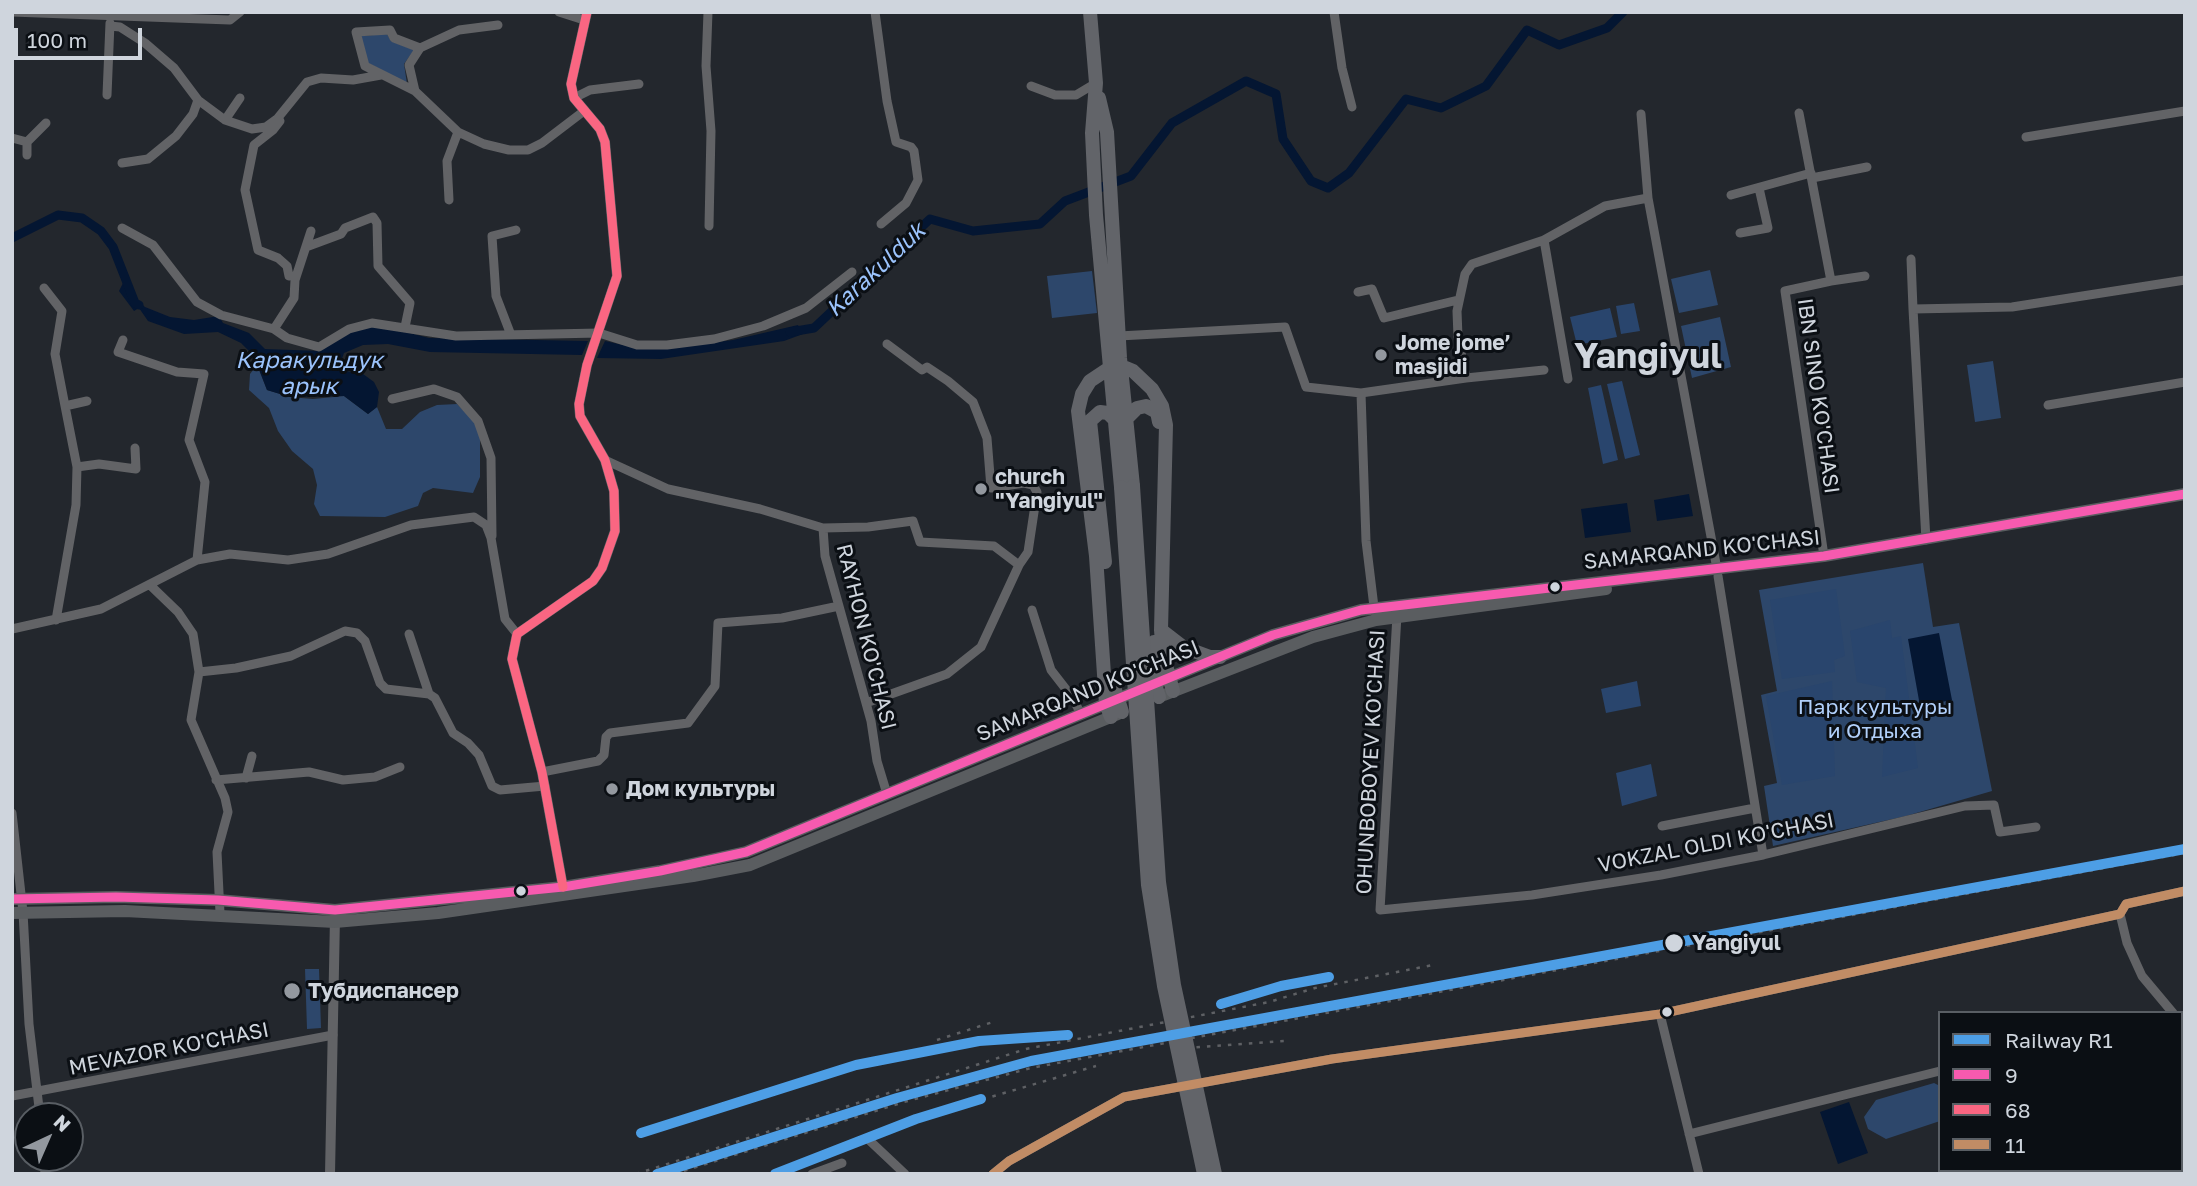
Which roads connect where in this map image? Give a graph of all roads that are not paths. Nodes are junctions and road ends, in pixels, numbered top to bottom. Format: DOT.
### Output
graph roads {
  1 [pos="12,12"];
  2 [pos="240,12"];
  3 [pos="559,12"];
  4 [pos="708,12"];
  5 [pos="875,12"];
  6 [pos="1090,12"];
  7 [pos="1334,12"];
  8 [pos="586,16"];
  9 [pos="111,18"];
  10 [pos="498,25"];
  11 [pos="420,48"];
  12 [pos="381,75"];
  13 [pos="639,83"];
  14 [pos="1096,83"];
  15 [pos="1031,86"];
  16 [pos="415,91"];
  17 [pos="295,94"];
  18 [pos="107,95"];
  19 [pos="240,98"];
  20 [pos="574,98"];
  21 [pos="198,100"];
  22 [pos="1353,107"];
  23 [pos="584,111"];
  24 [pos="2185,111"];
  25 [pos="1799,113"];
  26 [pos="1641,114"];
  27 [pos="225,120"];
  28 [pos="46,123"];
  29 [pos="458,132"];
  30 [pos="2026,137"];
  31 [pos="12,138"];
  32 [pos="27,142"];
  33 [pos="27,155"];
  34 [pos="122,163"];
  35 [pos="1867,167"];
  36 [pos="1811,176"];
  37 [pos="1759,188"];
  38 [pos="1731,195"];
  39 [pos="1648,198"];
  40 [pos="449,200"];
  41 [pos="1104,218"];
  42 [pos="881,224"];
  43 [pos="709,226"];
  44 [pos="122,228"];
  45 [pos="516,230"];
  46 [pos="311,231"];
  47 [pos="1740,233"];
  48 [pos="1544,240"];
  49 [pos="306,247"];
  50 [pos="1910,259"];
  51 [pos="852,272"];
  52 [pos="289,276"];
  53 [pos="1865,276"];
  54 [pos="2185,280"];
  55 [pos="1831,281"];
  56 [pos="44,288"];
  57 [pos="1358,292"];
  58 [pos="1458,300"];
  59 [pos="1913,309"];
  60 [pos="405,327"];
  61 [pos="274,329"];
  62 [pos="599,333"];
  63 [pos="512,335"];
  64 [pos="1119,337"];
  65 [pos="123,340"];
  66 [pos="887,344"];
  67 [pos="1116,366"];
  68 [pos="1544,370"];
  69 [pos="1466,378"];
  70 [pos="1568,379"];
  71 [pos="2185,382"];
  72 [pos="1361,393"];
  73 [pos="392,398"];
  74 [pos="87,401"];
  75 [pos="2048,405"];
  76 [pos="65,406"];
  77 [pos="1121,419"];
  78 [pos="135,448"];
  79 [pos="605,460"];
  80 [pos="77,467"];
  81 [pos="1127,486"];
  82 [pos="2185,494"];
  83 [pos="2185,503"];
  84 [pos="823,528"];
  85 [pos="492,538"];
  86 [pos="1927,543"];
  87 [pos="1824,556"];
  88 [pos="197,560"];
  89 [pos="1019,565"];
  90 [pos="1718,572"];
  91 [pos="150,585"];
  92 [pos="839,606"];
  93 [pos="1374,607"];
  94 [pos="1032,610"];
  95 [pos="1397,615"];
  96 [pos="56,620"];
  97 [pos="12,629"];
  98 [pos="1161,630"];
  99 [pos="410,634"];
  100 [pos="517,634"];
  101 [pos="1220,657"];
  102 [pos="199,672"];
  103 [pos="1164,688"];
  104 [pos="429,694"];
  105 [pos="866,703"];
  106 [pos="1114,708"];
  107 [pos="1081,714"];
  108 [pos="1085,728"];
  109 [pos="252,756"];
  110 [pos="400,767"];
  111 [pos="542,772"];
  112 [pos="246,778"];
  113 [pos="216,780"];
  114 [pos="545,786"];
  115 [pos="887,794"];
  116 [pos="1755,808"];
  117 [pos="12,813"];
  118 [pos="1662,826"];
  119 [pos="2036,827"];
  120 [pos="1763,855"];
  121 [pos="563,887"];
  122 [pos="2185,891"];
  123 [pos="17,898"];
  124 [pos="219,907"];
  125 [pos="1380,910"];
  126 [pos="18,912"];
  127 [pos="2120,914"];
  128 [pos="335,916"];
  129 [pos="2173,1011"];
  130 [pos="1660,1014"];
  131 [pos="333,1035"];
  132 [pos="1938,1072"];
  133 [pos="37,1093"];
  134 [pos="12,1096"];
  135 [pos="38,1102"];
  136 [pos="1689,1134"];
  137 [pos="870,1141"];
  138 [pos="842,1163"];
  139 [pos="330,1174"];
  140 [pos="813,1174"];
  141 [pos="905,1174"];
  142 [pos="993,1174"];
  143 [pos="1204,1174"];
  144 [pos="1215,1174"];
  145 [pos="1699,1174"];
  1 -- 9 [label="street"];
  2 -- 9 [label="street"];
  3 -- 8 [label="street"];
  4 -- 43 [label="street"];
  5 -- 42 [label="street"];
  6 -- 14 [label="main road"];
  7 -- 22 [label="street"];
  8 -- 20 [label="street"];
  9 -- 18 [label="street"];
  9 -- 21 [label="street"];
  10 -- 11 [label="street"];
  11 -- 12 [label="street"];
  11 -- 16 [label="street"];
  12 -- 16 [label="street"];
  12 -- 17 [label="street"];
  13 -- 20 [label="street"];
  14 -- 15 [label="street"];
  14 -- 41 [label="main road"];
  16 -- 29 [label="street"];
  17 -- 27 [label="street"];
  17 -- 52 [label="street"];
  19 -- 27 [label="street"];
  20 -- 23 [label="street"];
  21 -- 27 [label="street"];
  21 -- 34 [label="street"];
  23 -- 29 [label="street"];
  23 -- 62 [label="street"];
  24 -- 30 [label="street"];
  25 -- 36 [label="street, IBN SINO KO'CHASI"];
  26 -- 39 [label="street"];
  28 -- 32 [label="street"];
  29 -- 40 [label="street"];
  31 -- 32 [label="street"];
  32 -- 33 [label="street"];
  35 -- 36 [label="street"];
  36 -- 37 [label="street"];
  36 -- 55 [label="street, IBN SINO KO'CHASI"];
  37 -- 38 [label="street"];
  37 -- 47 [label="street"];
  39 -- 48 [label="street"];
  39 -- 90 [label="street"];
  41 -- 64 [label="main road"];
  41 -- 67 [label="main road"];
  44 -- 61 [label="street"];
  45 -- 63 [label="street"];
  46 -- 49 [label="street"];
  48 -- 58 [label="street"];
  48 -- 70 [label="street"];
  49 -- 60 [label="street"];
  49 -- 61 [label="street"];
  50 -- 59 [label="street"];
  51 -- 62 [label="street"];
  53 -- 55 [label="street"];
  54 -- 59 [label="street"];
  55 -- 87 [label="street, IBN SINO KO'CHASI"];
  56 -- 76 [label="street"];
  57 -- 58 [label="street"];
  58 -- 69 [label="street"];
  59 -- 86 [label="street"];
  60 -- 61 [label="street"];
  60 -- 63 [label="street"];
  62 -- 63 [label="street"];
  62 -- 79 [label="street"];
  64 -- 67 [label="main road"];
  64 -- 72 [label="street"];
  65 -- 88 [label="street"];
  66 -- 89 [label="street"];
  67 -- 77 [label="main road"];
  67 -- 98 [label="main road"];
  67 -- 106 [label="main road"];
  68 -- 69 [label="street"];
  69 -- 72 [label="street"];
  71 -- 75 [label="street"];
  72 -- 93 [label="street, OHUNBOBOYEV KO'CHASI"];
  73 -- 85 [label="street"];
  74 -- 76 [label="street"];
  76 -- 80 [label="street"];
  77 -- 81 [label="main road"];
  77 -- 103 [label="main road"];
  77 -- 106 [label="main road"];
  78 -- 80 [label="street"];
  79 -- 84 [label="street"];
  79 -- 100 [label="street"];
  80 -- 96 [label="street"];
  81 -- 143 [label="main road, bridge"];
  81 -- 144 [label="main road, bridge"];
  82 -- 86 [label="main road, SAMARQAND KO'CHASI"];
  83 -- 86 [label="main road, SAMARQAND KO'CHASI"];
  84 -- 89 [label="street"];
  84 -- 92 [label="street, RAYHON KO'CHASI"];
  85 -- 88 [label="street"];
  85 -- 100 [label="street"];
  86 -- 87 [label="main road, SAMARQAND KO'CHASI"];
  86 -- 90 [label="main road, SAMARQAND KO'CHASI"];
  87 -- 90 [label="main road, SAMARQAND KO'CHASI"];
  88 -- 91 [label="street"];
  89 -- 105 [label="street"];
  90 -- 93 [label="main road, SAMARQAND KO'CHASI"];
  90 -- 95 [label="main road, SAMARQAND KO'CHASI"];
  90 -- 116 [label="street"];
  91 -- 96 [label="street"];
  91 -- 102 [label="street"];
  92 -- 105 [label="street, RAYHON KO'CHASI"];
  92 -- 111 [label="street"];
  93 -- 101 [label="main road, SAMARQAND KO'CHASI"];
  94 -- 107 [label="street"];
  95 -- 103 [label="main road, SAMARQAND KO'CHASI"];
  95 -- 125 [label="street, OHUNBOBOYEV KO'CHASI"];
  96 -- 97 [label="street"];
  98 -- 101 [label="main road"];
  98 -- 103 [label="main road"];
  99 -- 104 [label="street"];
  100 -- 111 [label="street"];
  101 -- 103 [label="main road, SAMARQAND KO'CHASI"];
  102 -- 104 [label="street"];
  102 -- 113 [label="street"];
  103 -- 106 [label="main road, SAMARQAND KO'CHASI"];
  104 -- 114 [label="street"];
  105 -- 115 [label="street, RAYHON KO'CHASI"];
  106 -- 107 [label="main road, SAMARQAND KO'CHASI"];
  106 -- 108 [label="main road, SAMARQAND KO'CHASI"];
  107 -- 108 [label="street"];
  107 -- 115 [label="main road, SAMARQAND KO'CHASI"];
  108 -- 128 [label="main road, SAMARQAND KO'CHASI"];
  109 -- 112 [label="street"];
  110 -- 112 [label="street"];
  111 -- 114 [label="street"];
  112 -- 113 [label="street"];
  113 -- 124 [label="street"];
  114 -- 121 [label="street"];
  115 -- 121 [label="main road, SAMARQAND KO'CHASI"];
  116 -- 118 [label="street"];
  116 -- 120 [label="street"];
  117 -- 123 [label="street"];
  119 -- 120 [label="street, VOKZAL OLDI KO'CHASI"];
  120 -- 125 [label="street, VOKZAL OLDI KO'CHASI"];
  121 -- 128 [label="main road, SAMARQAND KO'CHASI"];
  122 -- 127 [label="street"];
  123 -- 124 [label="main road, SAMARQAND KO'CHASI"];
  123 -- 126 [label="street"];
  124 -- 126 [label="main road, SAMARQAND KO'CHASI"];
  124 -- 128 [label="main road, SAMARQAND KO'CHASI"];
  126 -- 133 [label="street"];
  127 -- 129 [label="street"];
  127 -- 130 [label="street"];
  128 -- 131 [label="street"];
  130 -- 136 [label="street"];
  130 -- 142 [label="street"];
  131 -- 133 [label="street, MEVAZOR KO'CHASI"];
  131 -- 139 [label="street"];
  132 -- 136 [label="street"];
  133 -- 134 [label="street, MEVAZOR KO'CHASI"];
  133 -- 135 [label="street"];
  136 -- 145 [label="street"];
  137 -- 141 [label="street"];
  138 -- 140 [label="street"];
}
